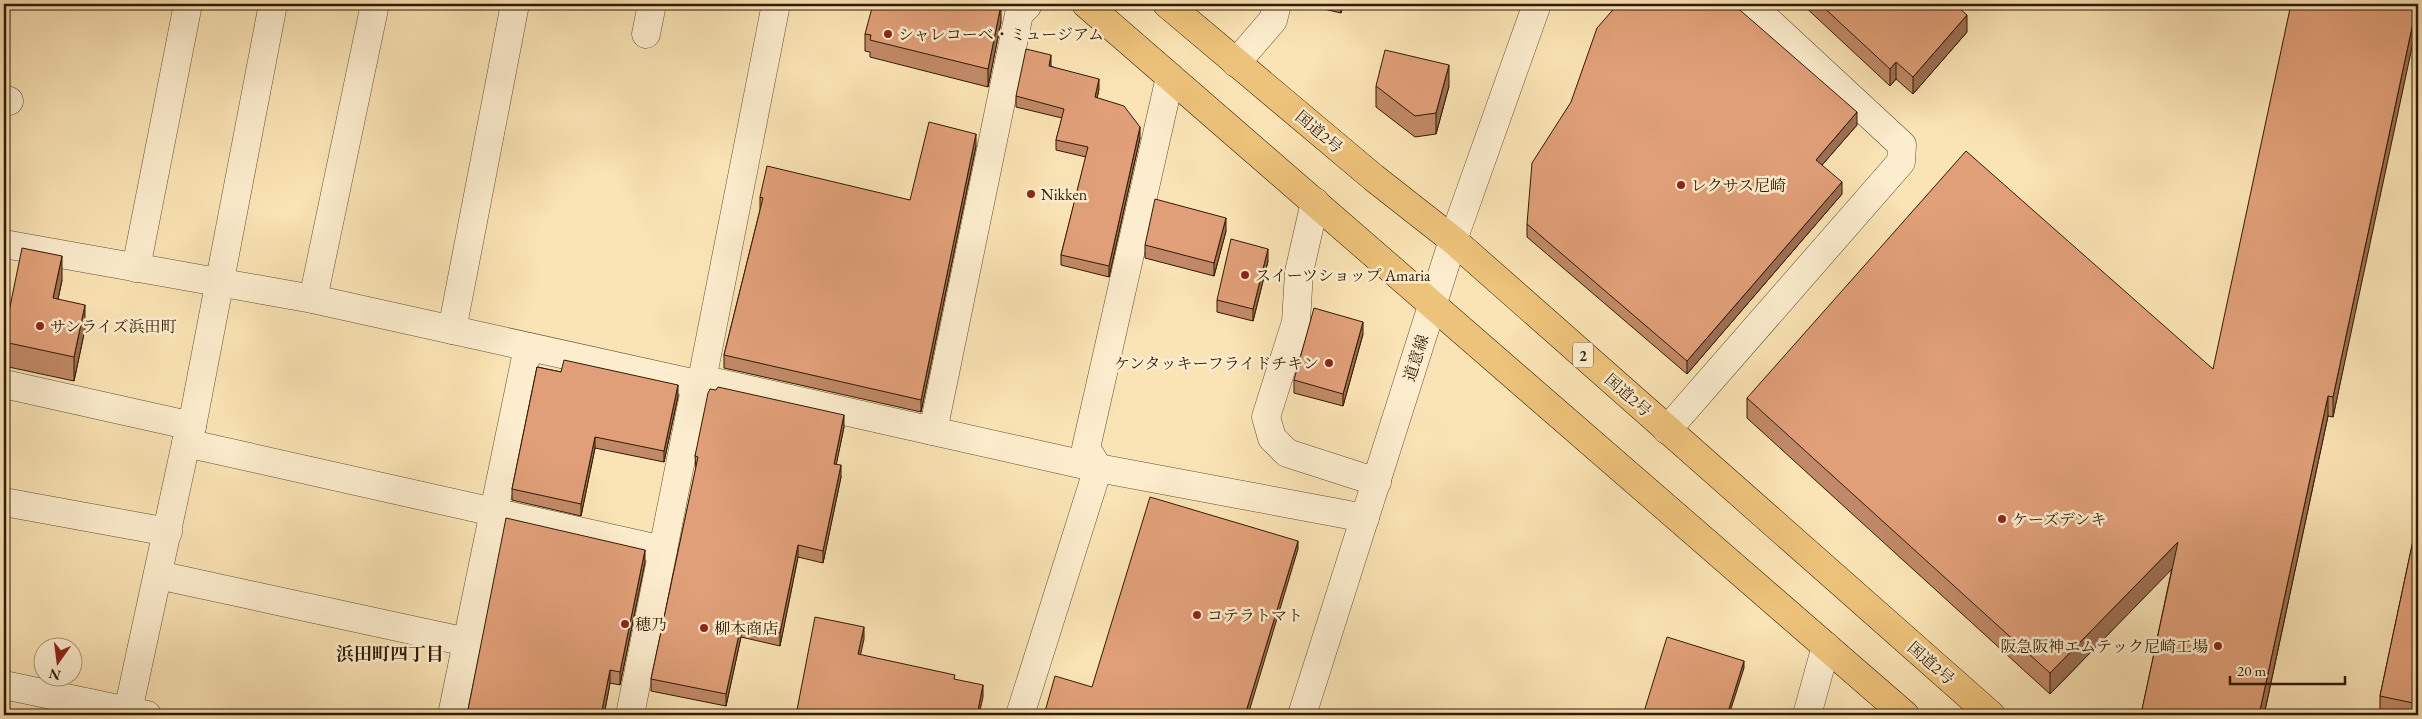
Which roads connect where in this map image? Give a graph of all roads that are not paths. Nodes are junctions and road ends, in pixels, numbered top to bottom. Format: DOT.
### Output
graph roads {
  1 [pos="188,4"];
  2 [pos="273,4"];
  3 [pos="375,4"];
  4 [pos="515,4"];
  5 [pos="652,4"];
  6 [pos="776,4"];
  7 [pos="1025,4"];
  8 [pos="1086,4"];
  9 [pos="1166,4"];
  10 [pos="1277,4"];
  11 [pos="1537,4"];
  12 [pos="1750,4"];
  13 [pos="646,34"];
  14 [pos="1236,63"];
  15 [pos="1170,77"];
  16 [pos="1315,202"];
  17 [pos="1453,240"];
  18 [pos="4,244"];
  19 [pos="136,268"];
  20 [pos="220,283"];
  21 [pos="313,299"];
  22 [pos="1434,304"];
  23 [pos="452,330"];
  24 [pos="528,347"];
  25 [pos="4,384"];
  26 [pos="701,386"];
  27 [pos="1667,430"];
  28 [pos="933,431"];
  29 [pos="189,435"];
  30 [pos="1098,468"];
  31 [pos="1377,482"];
  32 [pos="4,502"];
  33 [pos="494,512"];
  34 [pos="1365,518"];
  35 [pos="168,532"];
  36 [pos="663,550"];
  37 [pos="158,575"];
  38 [pos="467,642"];
  39 [pos="1826,646"];
  40 [pos="4,685"];
  41 [pos="138,713"];
  42 [pos="452,715"];
  43 [pos="630,715"];
  44 [pos="1020,715"];
  45 [pos="1302,715"];
  46 [pos="1807,715"];
  47 [pos="1905,715"];
  48 [pos="1991,715"];
  1 -- 19 [label="street"];
  2 -- 20 [label="street"];
  3 -- 21 [label="street"];
  4 -- 23 [label="street"];
  5 -- 13 [label="street"];
  6 -- 26 [label="street"];
  7 -- 28 [label="street"];
  8 -- 15 [label="highway"];
  9 -- 14 [label="highway, 国道2号 / 2"];
  10 -- 14 [label="street"];
  11 -- 17 [label="street, 道意線"];
  12 -- 27 [label="street"];
  14 -- 17 [label="highway, 国道2号 / 2"];
  15 -- 16 [label="highway"];
  15 -- 30 [label="street"];
  16 -- 22 [label="highway"];
  16 -- 31 [label="street"];
  17 -- 22 [label="street, 道意線"];
  17 -- 27 [label="highway, 国道2号 / 2"];
  18 -- 19 [label="street"];
  19 -- 20 [label="street"];
  20 -- 21 [label="street"];
  20 -- 29 [label="street"];
  21 -- 23 [label="street"];
  22 -- 31 [label="street, 道意線"];
  22 -- 39 [label="highway"];
  23 -- 24 [label="street"];
  24 -- 26 [label="street"];
  24 -- 33 [label="street"];
  25 -- 29 [label="street"];
  26 -- 28 [label="street"];
  26 -- 36 [label="street"];
  27 -- 48 [label="highway, 国道2号 / 2"];
  28 -- 30 [label="street"];
  29 -- 33 [label="street"];
  29 -- 35 [label="street"];
  30 -- 34 [label="street"];
  30 -- 44 [label="street"];
  31 -- 34 [label="street, 道意線"];
  32 -- 35 [label="street"];
  33 -- 36 [label="street"];
  33 -- 38 [label="street"];
  34 -- 45 [label="street, 道意線"];
  35 -- 37 [label="street"];
  36 -- 43 [label="street"];
  37 -- 38 [label="street"];
  37 -- 41 [label="street"];
  38 -- 42 [label="street"];
  39 -- 46 [label="street"];
  39 -- 47 [label="highway"];
  40 -- 41 [label="street"];
}
